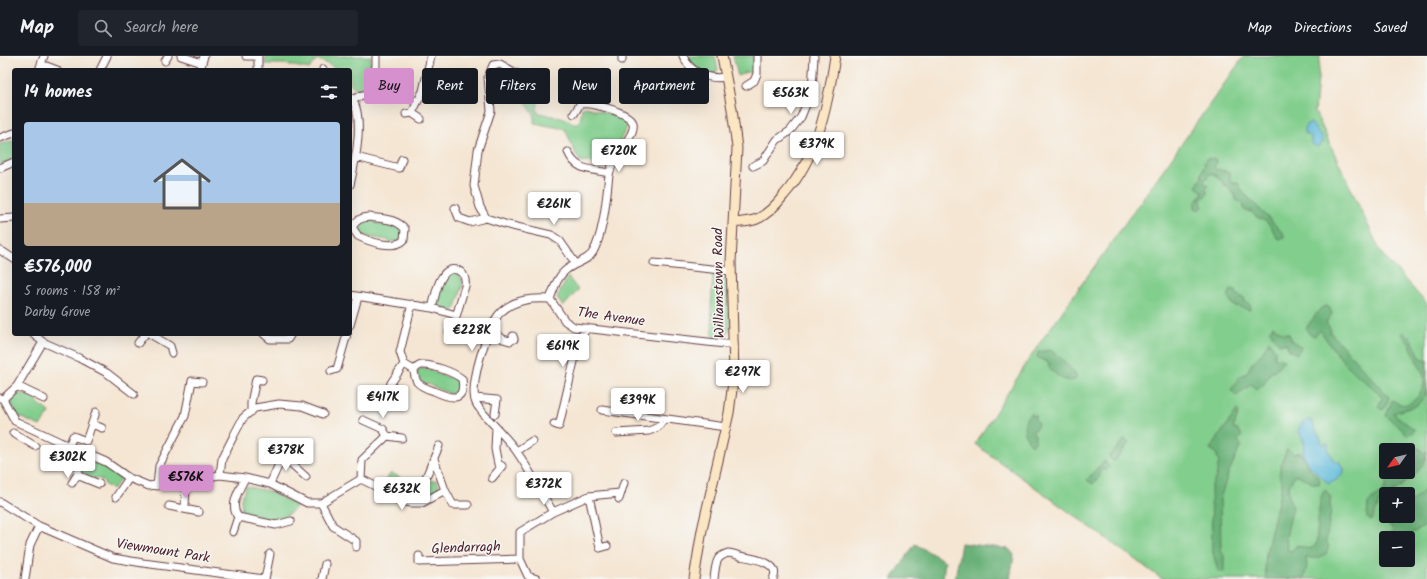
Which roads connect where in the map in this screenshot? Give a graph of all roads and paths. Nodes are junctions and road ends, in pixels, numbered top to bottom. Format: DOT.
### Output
graph roads {
  1 [pos="44,56"];
  2 [pos="107,56"];
  3 [pos="181,56"];
  4 [pos="246,56"];
  5 [pos="258,56"];
  6 [pos="376,56"];
  7 [pos="431,56"];
  8 [pos="683,56"];
  9 [pos="722,56"];
  10 [pos="757,56"];
  11 [pos="814,56"];
  12 [pos="835,56"];
  13 [pos="202,63"];
  14 [pos="40,67"];
  15 [pos="101,68"];
  16 [pos="258,68"];
  17 [pos="375,68"];
  18 [pos="492,68"];
  19 [pos="507,68"];
  20 [pos="726,77"];
  21 [pos="746,86"];
  22 [pos="352,98"];
  23 [pos="417,101"];
  24 [pos="490,104"];
  25 [pos="574,114"];
  26 [pos="421,119"];
  27 [pos="12,134"];
  28 [pos="0,138"];
  29 [pos="568,152"];
  30 [pos="356,157"];
  31 [pos="402,159"];
  32 [pos="12,163"];
  33 [pos="753,166"];
  34 [pos="0,168"];
  35 [pos="609,172"];
  36 [pos="352,174"];
  37 [pos="455,208"];
  38 [pos="0,218"];
  39 [pos="12,218"];
  40 [pos="486,218"];
  41 [pos="732,223"];
  42 [pos="352,226"];
  43 [pos="352,228"];
  44 [pos="0,250"];
  45 [pos="12,258"];
  46 [pos="654,263"];
  47 [pos="576,264"];
  48 [pos="731,271"];
  49 [pos="352,296"];
  50 [pos="358,297"];
  51 [pos="550,299"];
  52 [pos="412,304"];
  53 [pos="432,308"];
  54 [pos="456,315"];
  55 [pos="352,318"];
  56 [pos="587,328"];
  57 [pos="490,330"];
  58 [pos="450,332"];
  59 [pos="36,336"];
  60 [pos="143,336"];
  61 [pos="154,336"];
  62 [pos="266,336"];
  63 [pos="346,336"];
  64 [pos="514,336"];
  65 [pos="291,339"];
  66 [pos="43,342"];
  67 [pos="138,343"];
  68 [pos="734,345"];
  69 [pos="173,347"];
  70 [pos="404,364"];
  71 [pos="414,370"];
  72 [pos="337,372"];
  73 [pos="262,380"];
  74 [pos="202,382"];
  75 [pos="17,386"];
  76 [pos="134,394"];
  77 [pos="475,398"];
  78 [pos="1,399"];
  79 [pos="44,399"];
  80 [pos="390,400"];
  81 [pos="602,410"];
  82 [pos="96,412"];
  83 [pos="251,412"];
  84 [pos="323,414"];
  85 [pos="495,414"];
  86 [pos="664,419"];
  87 [pos="363,420"];
  88 [pos="92,424"];
  89 [pos="554,424"];
  90 [pos="726,427"];
  91 [pos="102,428"];
  92 [pos="496,428"];
  93 [pos="33,429"];
  94 [pos="13,432"];
  95 [pos="616,433"];
  96 [pos="387,436"];
  97 [pos="402,438"];
  98 [pos="532,441"];
  99 [pos="69,446"];
  100 [pos="439,446"];
  101 [pos="517,451"];
  102 [pos="86,453"];
  103 [pos="434,459"];
  104 [pos="77,475"];
  105 [pos="220,475"];
  106 [pos="306,477"];
  107 [pos="426,477"];
  108 [pos="128,478"];
  109 [pos="245,478"];
  110 [pos="492,478"];
  111 [pos="361,479"];
  112 [pos="186,481"];
  113 [pos="72,483"];
  114 [pos="624,483"];
  115 [pos="99,484"];
  116 [pos="270,484"];
  117 [pos="157,486"];
  118 [pos="446,490"];
  119 [pos="589,496"];
  120 [pos="116,497"];
  121 [pos="0,502"];
  122 [pos="321,503"];
  123 [pos="468,504"];
  124 [pos="169,506"];
  125 [pos="185,508"];
  126 [pos="199,512"];
  127 [pos="553,512"];
  128 [pos="238,517"];
  129 [pos="291,521"];
  130 [pos="39,526"];
  131 [pos="233,532"];
  132 [pos="607,546"];
  133 [pos="356,547"];
  134 [pos="270,554"];
  135 [pos="419,556"];
  136 [pos="520,559"];
  137 [pos="325,564"];
  138 [pos="205,575"];
  139 [pos="25,579"];
  140 [pos="265,579"];
  141 [pos="322,579"];
  142 [pos="537,579"];
  143 [pos="694,579"];
  144 [pos="714,579"];
  145 [pos="774,579"];
  1 -- 14 [label="street"];
  2 -- 15 [label="street"];
  3 -- 13 [label="street"];
  4 -- 5 [label="street"];
  5 -- 16 [label="street"];
  6 -- 17 [label="street"];
  7 -- 23 [label="street"];
  8 -- 20 [label="street"];
  9 -- 20 [label="street, Williamstown Road"];
  10 -- 21 [label="street"];
  11 -- 33 [label="street"];
  12 -- 41 [label="street"];
  18 -- 19 [label="street"];
  20 -- 41 [label="street, Williamstown Road"];
  22 -- 23 [label="street"];
  22 -- 30 [label="street"];
  23 -- 26 [label="street"];
  24 -- 40 [label="street"];
  25 -- 35 [label="street"];
  27 -- 28 [label="street"];
  29 -- 35 [label="street"];
  30 -- 31 [label="street"];
  30 -- 36 [label="street"];
  32 -- 34 [label="street"];
  35 -- 47 [label="street"];
  37 -- 40 [label="street"];
  38 -- 39 [label="street"];
  40 -- 47 [label="street"];
  41 -- 48 [label="street, Williamstown Road"];
  42 -- 43 [label="street"];
  44 -- 45 [label="street"];
  46 -- 48 [label="street"];
  47 -- 51 [label="street"];
  48 -- 68 [label="street, Williamstown Road"];
  49 -- 50 [label="street"];
  50 -- 52 [label="street"];
  50 -- 55 [label="street"];
  51 -- 56 [label="street, The Avenue"];
  51 -- 57 [label="street"];
  52 -- 53 [label="street"];
  52 -- 70 [label="street"];
  53 -- 54 [label="street"];
  53 -- 54 [label="street"];
  54 -- 58 [label="street"];
  56 -- 68 [label="street, The Avenue"];
  56 -- 89 [label="street"];
  57 -- 64 [label="street"];
  57 -- 77 [label="street"];
  59 -- 66 [label="street"];
  60 -- 67 [label="street"];
  61 -- 69 [label="street"];
  62 -- 65 [label="street"];
  63 -- 72 [label="street"];
  66 -- 75 [label="street"];
  66 -- 76 [label="street"];
  68 -- 90 [label="street, Williamstown Road"];
  70 -- 71 [label="street"];
  70 -- 80 [label="street"];
  71 -- 71 [label="street"];
  73 -- 83 [label="street"];
  74 -- 117 [label="street"];
  75 -- 78 [label="street"];
  75 -- 79 [label="street"];
  77 -- 85 [label="street"];
  77 -- 92 [label="street"];
  78 -- 93 [label="street"];
  81 -- 86 [label="street"];
  82 -- 88 [label="street"];
  83 -- 84 [label="street"];
  83 -- 105 [label="street"];
  86 -- 90 [label="street"];
  86 -- 95 [label="street"];
  87 -- 96 [label="street"];
  88 -- 91 [label="street"];
  88 -- 99 [label="street"];
  90 -- 143 [label="street, Williamstown Road"];
  92 -- 101 [label="street"];
  92 -- 110 [label="street"];
  93 -- 94 [label="street"];
  93 -- 99 [label="street"];
  96 -- 97 [label="street"];
  96 -- 111 [label="street"];
  98 -- 101 [label="street"];
  99 -- 102 [label="street"];
  100 -- 103 [label="street"];
  101 -- 127 [label="street"];
  102 -- 104 [label="street"];
  102 -- 108 [label="street"];
  103 -- 107 [label="street"];
  103 -- 118 [label="street"];
  104 -- 113 [label="street"];
  104 -- 115 [label="street"];
  105 -- 109 [label="street"];
  105 -- 112 [label="street"];
  106 -- 116 [label="street"];
  108 -- 117 [label="street"];
  108 -- 120 [label="street"];
  109 -- 116 [label="street"];
  109 -- 128 [label="street"];
  111 -- 118 [label="street"];
  111 -- 122 [label="street"];
  112 -- 117 [label="street"];
  112 -- 125 [label="street"];
  114 -- 119 [label="street"];
  116 -- 122 [label="street"];
  118 -- 123 [label="street"];
  119 -- 127 [label="street"];
  119 -- 132 [label="street"];
  121 -- 130 [label="street, Viewmount Park"];
  122 -- 133 [label="street"];
  124 -- 125 [label="street"];
  125 -- 126 [label="street"];
  127 -- 136 [label="street"];
  128 -- 129 [label="street"];
  128 -- 131 [label="street"];
  130 -- 138 [label="street, Viewmount Park"];
  130 -- 139 [label="street"];
  134 -- 140 [label="street"];
  135 -- 136 [label="street, Glendarragh"];
  136 -- 142 [label="street"];
  137 -- 141 [label="street"];
  138 -- 140 [label="street, Viewmount Park"];
  144 -- 145 [label="street"];
}
